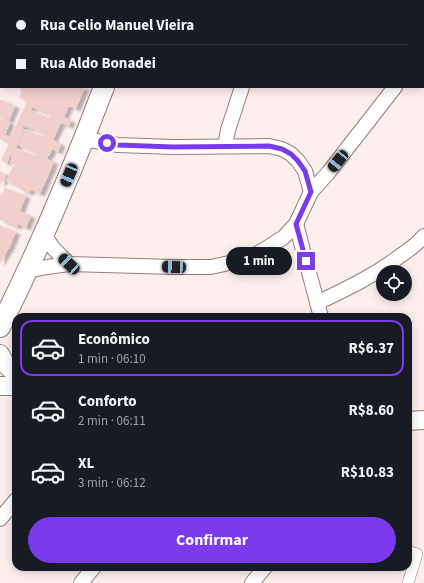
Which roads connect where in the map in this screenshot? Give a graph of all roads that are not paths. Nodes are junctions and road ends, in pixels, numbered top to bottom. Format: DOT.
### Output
graph roads {
  1 [pos="104,88"];
  2 [pos="242,88"];
  3 [pos="394,88"];
  4 [pos="84,139"];
  5 [pos="225,146"];
  6 [pos="311,192"];
  7 [pos="296,224"];
  8 [pos="44,234"];
  9 [pos="424,236"];
  10 [pos="69,264"];
  11 [pos="23,278"];
  12 [pos="317,303"];
  13 [pos="0,307"];
  14 [pos="320,313"];
  15 [pos="0,327"];
  16 [pos="0,354"];
  17 [pos="12,370"];
  18 [pos="0,386"];
  19 [pos="12,386"];
  20 [pos="424,420"];
  21 [pos="412,421"];
  22 [pos="12,505"];
  23 [pos="0,519"];
  24 [pos="412,552"];
  25 [pos="412,570"];
  26 [pos="91,571"];
  27 [pos="262,571"];
  28 [pos="412,571"];
  29 [pos="81,583"];
  30 [pos="252,583"];
  31 [pos="408,583"];
  1 -- 4 [label="main road"];
  2 -- 5 [label="street"];
  3 -- 6 [label="street"];
  4 -- 5 [label="street"];
  4 -- 8 [label="main road"];
  5 -- 6 [label="street"];
  6 -- 7 [label="street"];
  7 -- 10 [label="street"];
  7 -- 12 [label="street"];
  8 -- 10 [label="street"];
  8 -- 11 [label="main road"];
  9 -- 12 [label="street"];
  10 -- 11 [label="street"];
  11 -- 13 [label="main road"];
  11 -- 15 [label="main road"];
  12 -- 14 [label="street"];
  16 -- 17 [label="street"];
  18 -- 19 [label="street"];
  20 -- 21 [label="street"];
  22 -- 23 [label="street"];
  24 -- 25 [label="street"];
  26 -- 29 [label="street"];
  27 -- 30 [label="street"];
  28 -- 31 [label="street"];
}
